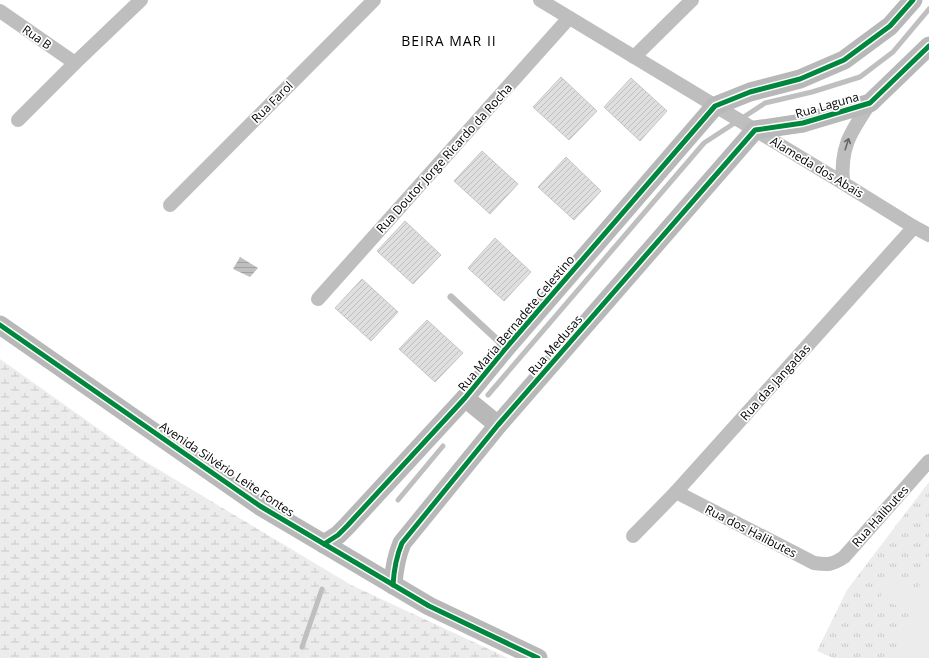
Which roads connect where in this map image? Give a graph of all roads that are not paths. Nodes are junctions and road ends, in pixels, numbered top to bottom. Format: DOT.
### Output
graph roads {
  1 [pos="141,0"];
  2 [pos="374,0"];
  3 [pos="540,0"];
  4 [pos="692,0"];
  5 [pos="913,0"];
  6 [pos="0,11"];
  7 [pos="570,18"];
  8 [pos="929,46"];
  9 [pos="634,57"];
  10 [pos="75,63"];
  11 [pos="870,103"];
  12 [pos="717,108"];
  13 [pos="18,120"];
  14 [pos="752,128"];
  15 [pos="843,182"];
  16 [pos="170,205"];
  17 [pos="914,227"];
  18 [pos="929,235"];
  19 [pos="451,297"];
  20 [pos="318,299"];
  21 [pos="0,325"];
  22 [pos="506,348"];
  23 [pos="465,398"];
  24 [pos="498,425"];
  25 [pos="929,461"];
  26 [pos="676,492"];
  27 [pos="633,536"];
  28 [pos="324,544"];
  29 [pos="827,565"];
  30 [pos="393,585"];
  31 [pos="538,658"];
  1 -- 10 [label="street"];
  2 -- 16 [label="street, Rua Farol"];
  3 -- 7 [label="street, Alameda dos Abais"];
  4 -- 9 [label="street"];
  5 -- 12 [label="street"];
  6 -- 10 [label="street, Rua B"];
  7 -- 9 [label="street, Alameda dos Abais"];
  7 -- 20 [label="street, Rua Doutor Jorge Ricardo da Rocha"];
  8 -- 11 [label="street, Rua Laguna"];
  9 -- 12 [label="street, Alameda dos Abais"];
  10 -- 13 [label="street"];
  11 -- 14 [label="street, Rua Laguna"];
  15 -- 11 [label="street, Rua Laguna, one-way"];
  12 -- 14 [label="street, Alameda dos Abais"];
  12 -- 22 [label="street, Rua Maria Bernadete Celestino"];
  14 -- 15 [label="street, Alameda dos Abais"];
  14 -- 24 [label="street, Rua Medusas"];
  15 -- 17 [label="street, Alameda dos Abais"];
  17 -- 18 [label="street, Alameda dos Abais"];
  17 -- 26 [label="street, Rua das Jangadas"];
  19 -- 22 [label="lane"];
  21 -- 28 [label="street, Avenida Silvério Leite Fontes"];
  22 -- 23 [label="street, Rua Maria Bernadete Celestino"];
  23 -- 24 [label="street"];
  23 -- 28 [label="street, Rua Maria Bernadete Celestino"];
  24 -- 30 [label="street, Rua Medusas"];
  25 -- 29 [label="street, Rua Halibutes"];
  26 -- 27 [label="street, Rua das Jangadas"];
  26 -- 29 [label="street, Rua dos Halibutes"];
  28 -- 30 [label="street, Avenida Silvério Leite Fontes"];
  30 -- 31 [label="street, Avenida Silvério Leite Fontes"];
}
